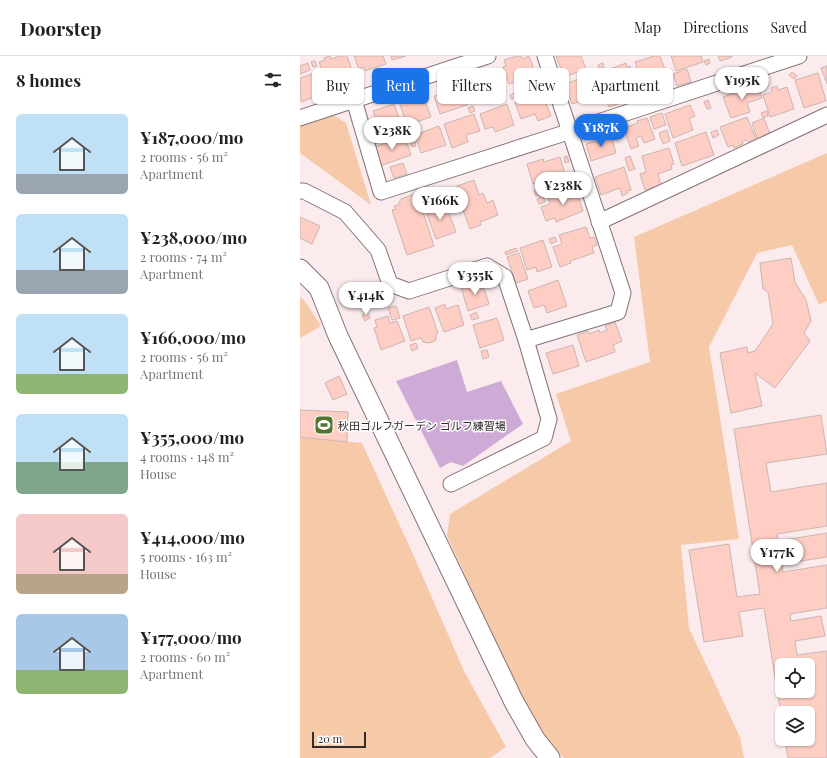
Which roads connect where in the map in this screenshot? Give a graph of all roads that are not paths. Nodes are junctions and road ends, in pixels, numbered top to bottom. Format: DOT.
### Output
graph roads {
  1 [pos="488,56"];
  2 [pos="545,56"];
  3 [pos="799,56"];
  4 [pos="364,97"];
  5 [pos="342,104"];
  6 [pos="355,104"];
  7 [pos="827,115"];
  8 [pos="300,118"];
  9 [pos="571,131"];
  10 [pos="300,191"];
  11 [pos="599,222"];
  12 [pos="300,269"];
  13 [pos="526,340"];
  14 [pos="451,484"];
  15 [pos="550,758"];
  1 -- 4 [label="street"];
  2 -- 9 [label="street"];
  3 -- 9 [label="street"];
  5 -- 8 [label="street"];
  6 -- 9 [label="street"];
  7 -- 11 [label="street"];
  9 -- 11 [label="street"];
  10 -- 13 [label="street"];
  11 -- 13 [label="street"];
  12 -- 15 [label="street"];
  13 -- 14 [label="street"];
}
